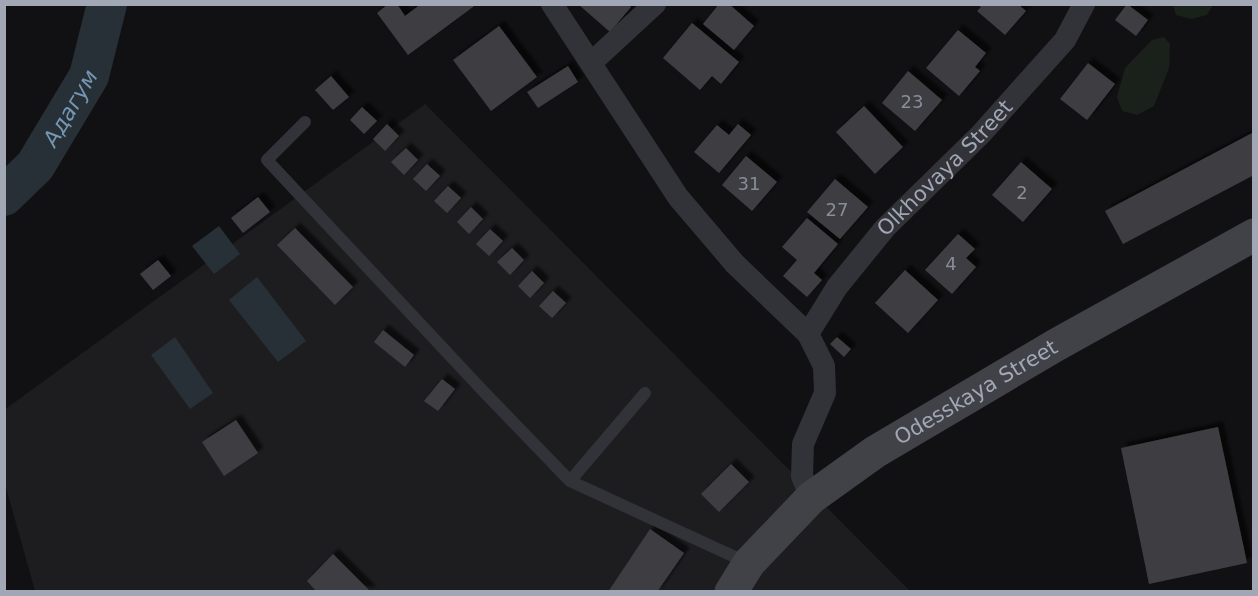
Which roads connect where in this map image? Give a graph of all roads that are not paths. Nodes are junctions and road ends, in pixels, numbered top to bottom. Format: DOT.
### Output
graph roads {
  1 [pos="552,4"];
  2 [pos="656,4"];
  3 [pos="1084,4"];
  4 [pos="591,63"];
  5 [pos="305,122"];
  6 [pos="1254,234"];
  7 [pos="808,334"];
  8 [pos="645,393"];
  9 [pos="570,481"];
  10 [pos="812,498"];
  11 [pos="749,563"];
  12 [pos="731,591"];
  1 -- 4 [label="street"];
  2 -- 4 [label="street"];
  3 -- 7 [label="street, Olkhovaya Street"];
  4 -- 7 [label="street"];
  5 -- 9 [label="lane"];
  6 -- 10 [label="main road, Odesskaya Street"];
  7 -- 10 [label="street"];
  8 -- 9 [label="lane"];
  9 -- 11 [label="lane"];
  10 -- 11 [label="main road, Odesskaya Street"];
  11 -- 12 [label="main road, Odesskaya Street"];
}
